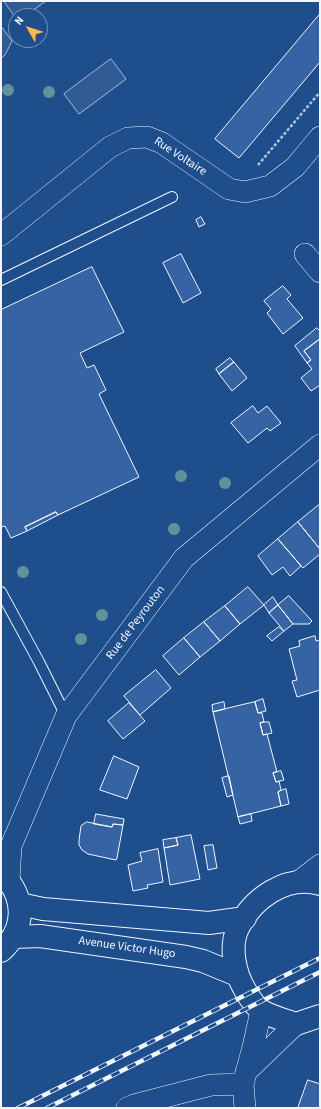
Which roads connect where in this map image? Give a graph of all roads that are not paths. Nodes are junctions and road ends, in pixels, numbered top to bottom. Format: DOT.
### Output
graph roads {
  1 [pos="320,137"];
  2 [pos="172,197"];
  3 [pos="1,235"];
  4 [pos="306,254"];
  5 [pos="320,272"];
  6 [pos="1,280"];
  7 [pos="320,445"];
  8 [pos="1,592"];
  9 [pos="66,716"];
  10 [pos="6,850"];
  11 [pos="320,865"];
  12 [pos="5,877"];
  13 [pos="298,882"];
  14 [pos="320,884"];
  15 [pos="20,904"];
  16 [pos="245,918"];
  17 [pos="7,944"];
  18 [pos="237,975"];
  19 [pos="261,1011"];
  20 [pos="320,1016"];
  21 [pos="296,1024"];
  22 [pos="245,1078"];
  23 [pos="127,1108"];
  24 [pos="244,1108"];
  1 -- 3 [label="street, Rue Voltaire"];
  2 -- 6 [label="lane"];
  4 -- 5 [label="street"];
  7 -- 9 [label="street, Rue de Peyrouton"];
  8 -- 9 [label="lane"];
  9 -- 10 [label="street, Rue de Peyrouton"];
  10 -- 12 [label="street, Rue de Peyrouton"];
  11 -- 13 [label="street"];
  12 -- 15 [label="main road"];
  13 -- 14 [label="main road"];
  13 -- 16 [label="main road"];
  15 -- 16 [label="main road"];
  15 -- 17 [label="main road"];
  16 -- 18 [label="main road"];
  17 -- 18 [label="main road, Avenue Victor Hugo"];
  18 -- 19 [label="main road"];
  19 -- 21 [label="main road"];
  19 -- 22 [label="street"];
  20 -- 21 [label="main road"];
  21 -- 22 [label="street"];
  22 -- 23 [label="street"];
  22 -- 24 [label="street"];
}
